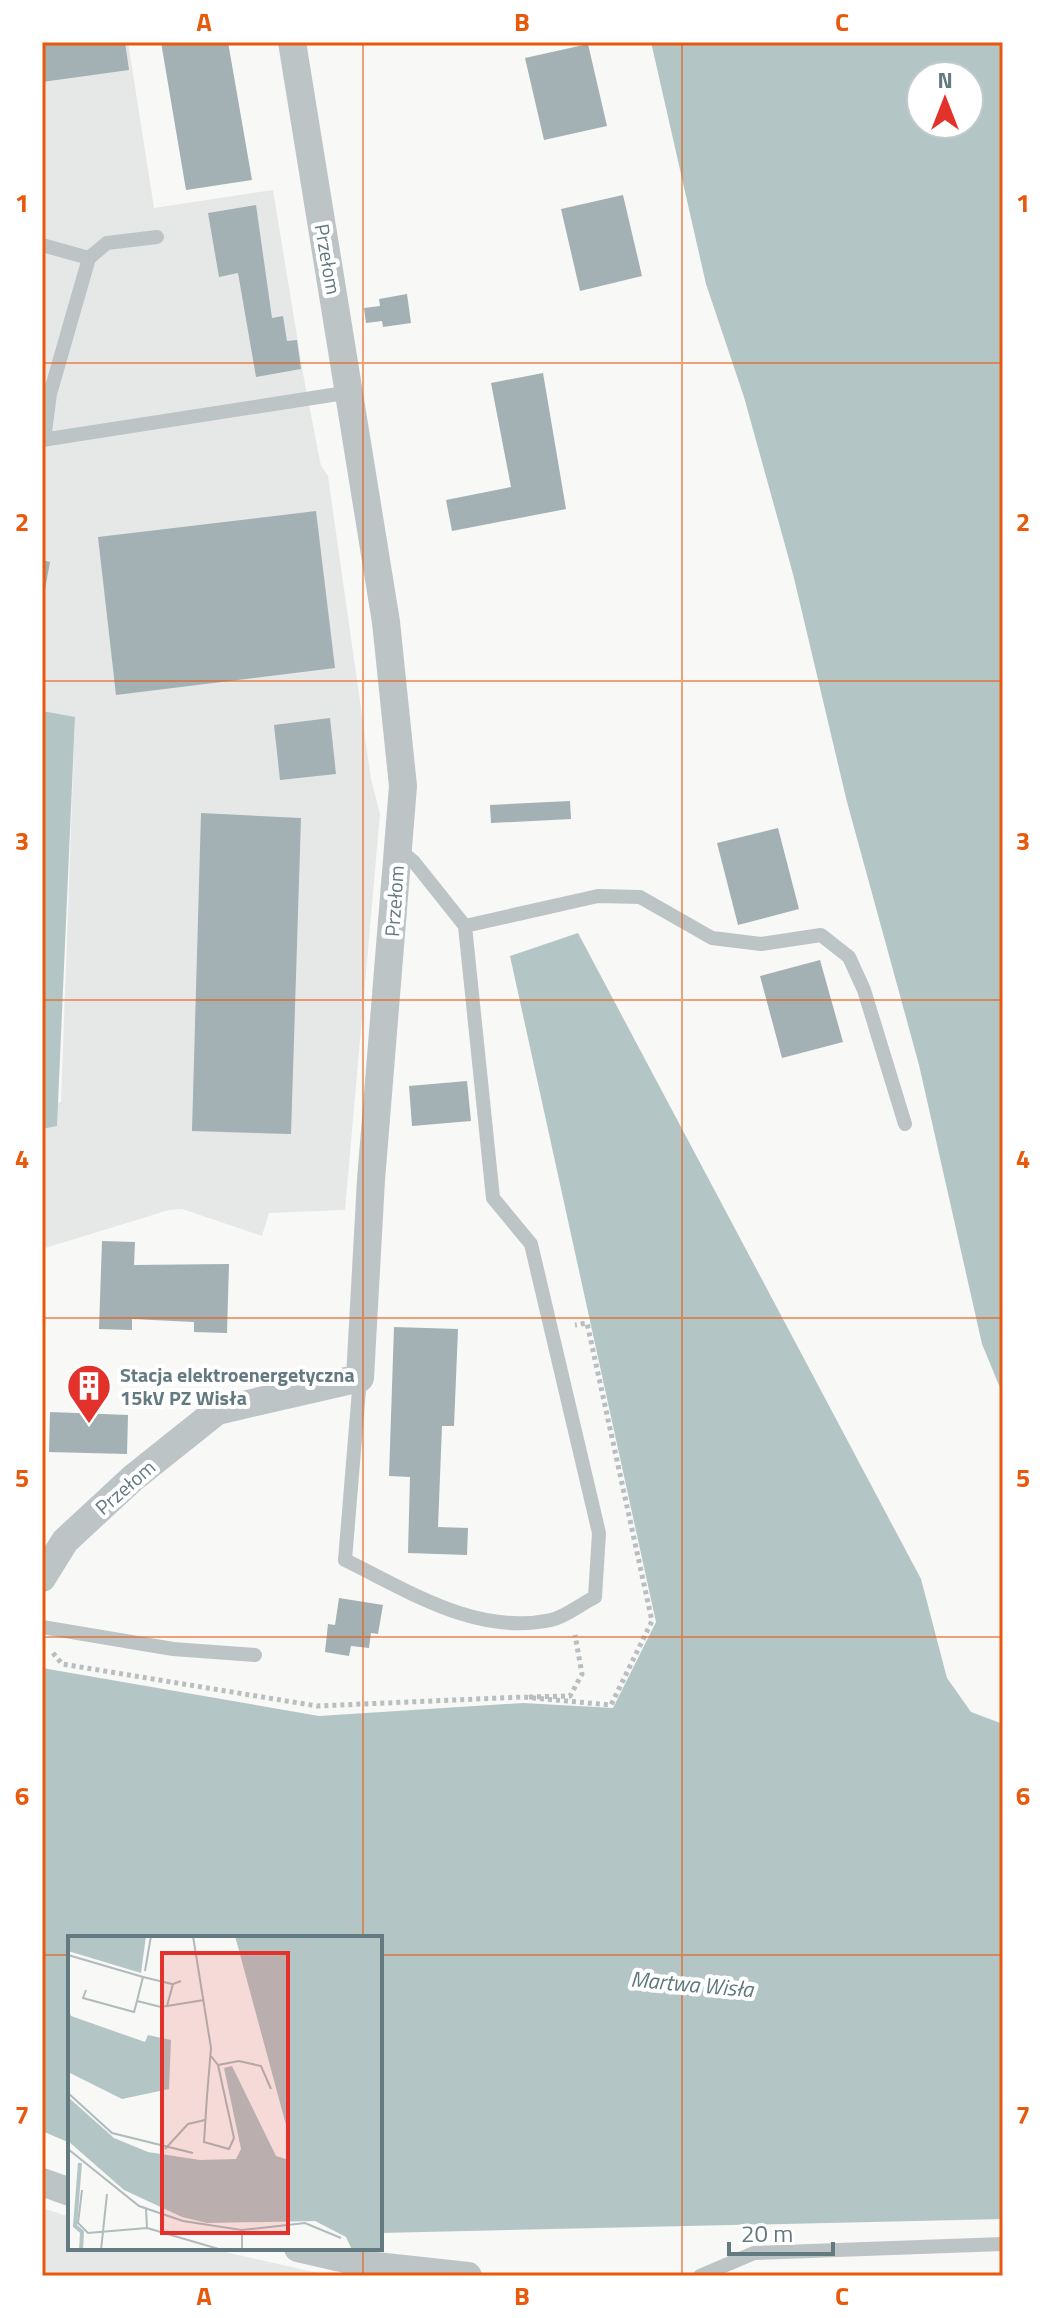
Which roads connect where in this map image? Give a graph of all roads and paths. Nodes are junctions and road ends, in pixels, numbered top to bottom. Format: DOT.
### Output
graph roads {
  1 [pos="292,42"];
  2 [pos="157,237"];
  3 [pos="42,245"];
  4 [pos="89,258"];
  5 [pos="351,392"];
  6 [pos="43,439"];
  7 [pos="398,849"];
  8 [pos="465,926"];
  9 [pos="905,1124"];
  10 [pos="360,1378"];
  11 [pos="42,1578"];
  12 [pos="570,1611"];
  13 [pos="42,1627"];
  14 [pos="255,1655"];
  15 [pos="62,1664"];
  16 [pos="42,2182"];
  17 [pos="68,2191"];
  18 [pos="1003,2244"];
  19 [pos="307,2250"];
  20 [pos="468,2276"];
  21 [pos="700,2276"];
  1 -- 5 [label="street, Przełom"];
  2 -- 4 [label="lane"];
  3 -- 4 [label="lane"];
  4 -- 6 [label="lane"];
  5 -- 6 [label="lane"];
  5 -- 7 [label="street, Przełom"];
  7 -- 8 [label="lane"];
  7 -- 10 [label="street, Przełom"];
  8 -- 9 [label="lane"];
  8 -- 12 [label="lane"];
  10 -- 11 [label="street, Przełom"];
  10 -- 12 [label="lane"];
  12 -- 15 [label="path"];
  13 -- 14 [label="lane"];
  16 -- 17 [label="street"];
  18 -- 21 [label="lane"];
  19 -- 20 [label="street"];
}
